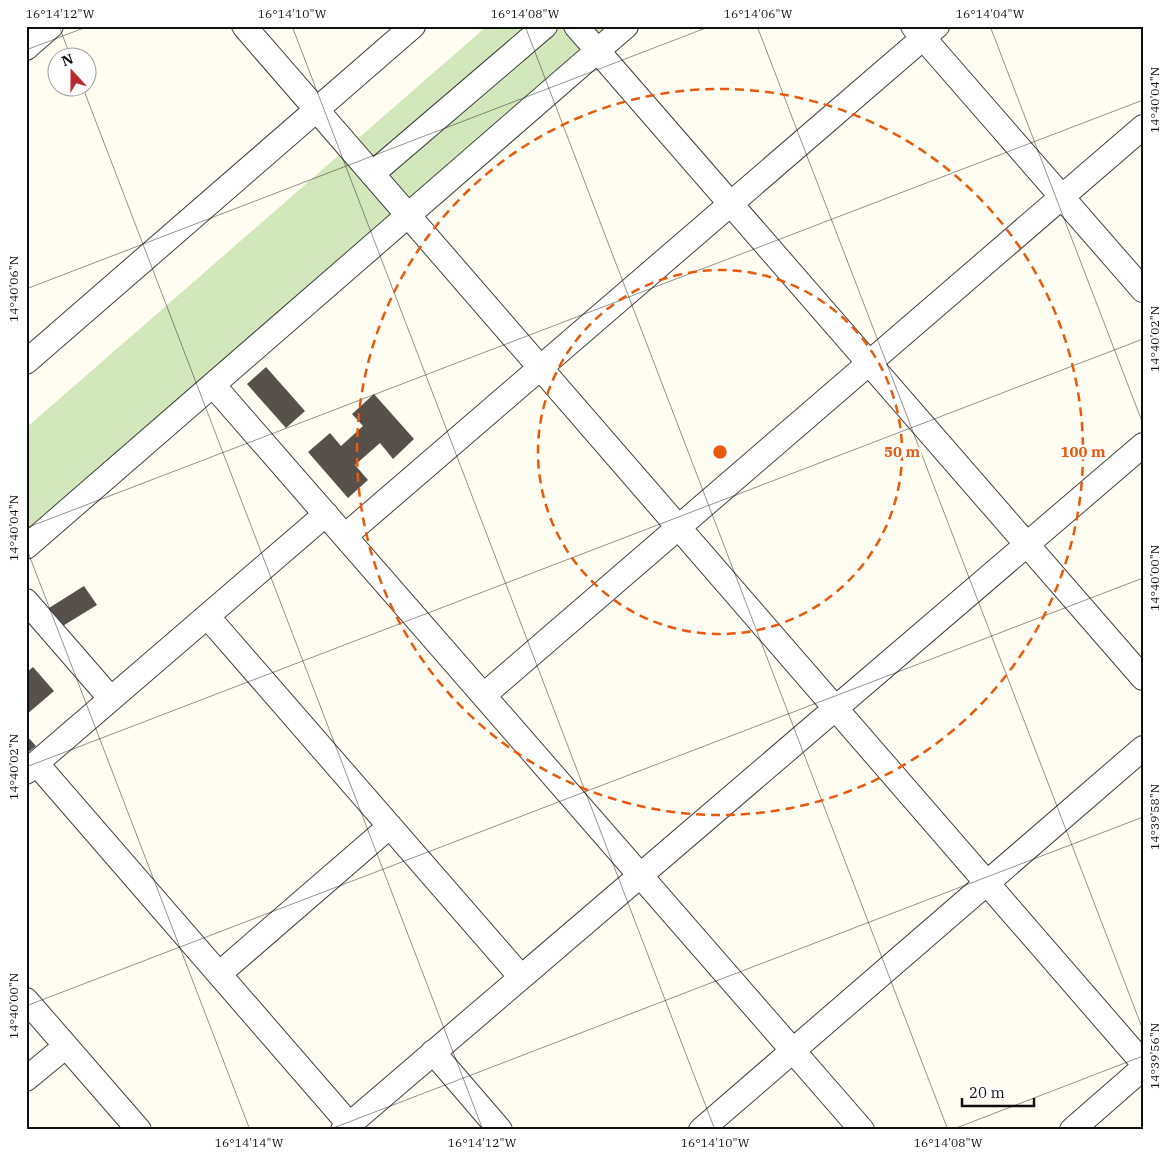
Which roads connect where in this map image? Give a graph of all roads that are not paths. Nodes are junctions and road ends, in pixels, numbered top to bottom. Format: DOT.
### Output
graph roads {
  1 [pos="51,26"];
  2 [pos="244,26"];
  3 [pos="413,26"];
  4 [pos="544,26"];
  5 [pos="576,26"];
  6 [pos="626,26"];
  7 [pos="925,30"];
  8 [pos="26,48"];
  9 [pos="598,51"];
  10 [pos="316,110"];
  11 [pos="1143,127"];
  12 [pos="372,174"];
  13 [pos="1062,197"];
  14 [pos="730,204"];
  15 [pos="408,216"];
  16 [pos="1143,290"];
  17 [pos="26,362"];
  18 [pos="869,363"];
  19 [pos="540,368"];
  20 [pos="213,385"];
  21 [pos="1143,445"];
  22 [pos="326,514"];
  23 [pos="678,528"];
  24 [pos="344,536"];
  25 [pos="1027,544"];
  26 [pos="26,547"];
  27 [pos="26,601"];
  28 [pos="207,616"];
  29 [pos="1143,678"];
  30 [pos="484,695"];
  31 [pos="111,699"];
  32 [pos="835,708"];
  33 [pos="1143,748"];
  34 [pos="31,768"];
  35 [pos="390,826"];
  36 [pos="640,875"];
  37 [pos="987,883"];
  38 [pos="219,974"];
  39 [pos="521,977"];
  40 [pos="26,1000"];
  41 [pos="66,1046"];
  42 [pos="793,1050"];
  43 [pos="433,1052"];
  44 [pos="1143,1063"];
  45 [pos="1143,1068"];
  46 [pos="26,1079"];
  47 [pos="346,1127"];
  48 [pos="139,1130"];
  49 [pos="500,1130"];
  50 [pos="700,1130"];
  51 [pos="862,1130"];
  52 [pos="1072,1130"];
  1 -- 8 [label="street"];
  2 -- 10 [label="street"];
  3 -- 10 [label="street"];
  4 -- 12 [label="street"];
  5 -- 9 [label="street"];
  6 -- 9 [label="street"];
  7 -- 13 [label="street"];
  7 -- 14 [label="street"];
  9 -- 14 [label="street"];
  9 -- 15 [label="street"];
  10 -- 12 [label="street"];
  10 -- 17 [label="street"];
  11 -- 13 [label="street"];
  12 -- 15 [label="street"];
  13 -- 16 [label="street"];
  13 -- 18 [label="street"];
  14 -- 18 [label="street"];
  14 -- 19 [label="street"];
  15 -- 19 [label="street"];
  15 -- 20 [label="street"];
  18 -- 23 [label="street"];
  18 -- 25 [label="street"];
  19 -- 23 [label="street"];
  19 -- 24 [label="street"];
  20 -- 22 [label="street"];
  20 -- 26 [label="street"];
  21 -- 25 [label="street"];
  22 -- 24 [label="street"];
  22 -- 28 [label="street"];
  23 -- 30 [label="street"];
  23 -- 32 [label="street"];
  24 -- 30 [label="street"];
  25 -- 29 [label="street"];
  25 -- 32 [label="street"];
  27 -- 31 [label="street"];
  28 -- 31 [label="street"];
  28 -- 35 [label="street"];
  30 -- 36 [label="street"];
  31 -- 34 [label="street"];
  32 -- 36 [label="street"];
  32 -- 37 [label="street"];
  33 -- 37 [label="street"];
  34 -- 38 [label="street"];
  35 -- 38 [label="street"];
  35 -- 39 [label="street"];
  36 -- 39 [label="street"];
  36 -- 42 [label="street"];
  37 -- 42 [label="street"];
  37 -- 44 [label="street"];
  38 -- 47 [label="street"];
  39 -- 43 [label="street"];
  40 -- 41 [label="street"];
  41 -- 46 [label="street"];
  41 -- 48 [label="street"];
  42 -- 50 [label="street"];
  42 -- 51 [label="street"];
  43 -- 47 [label="street"];
  43 -- 49 [label="street"];
  45 -- 52 [label="street"];
}
